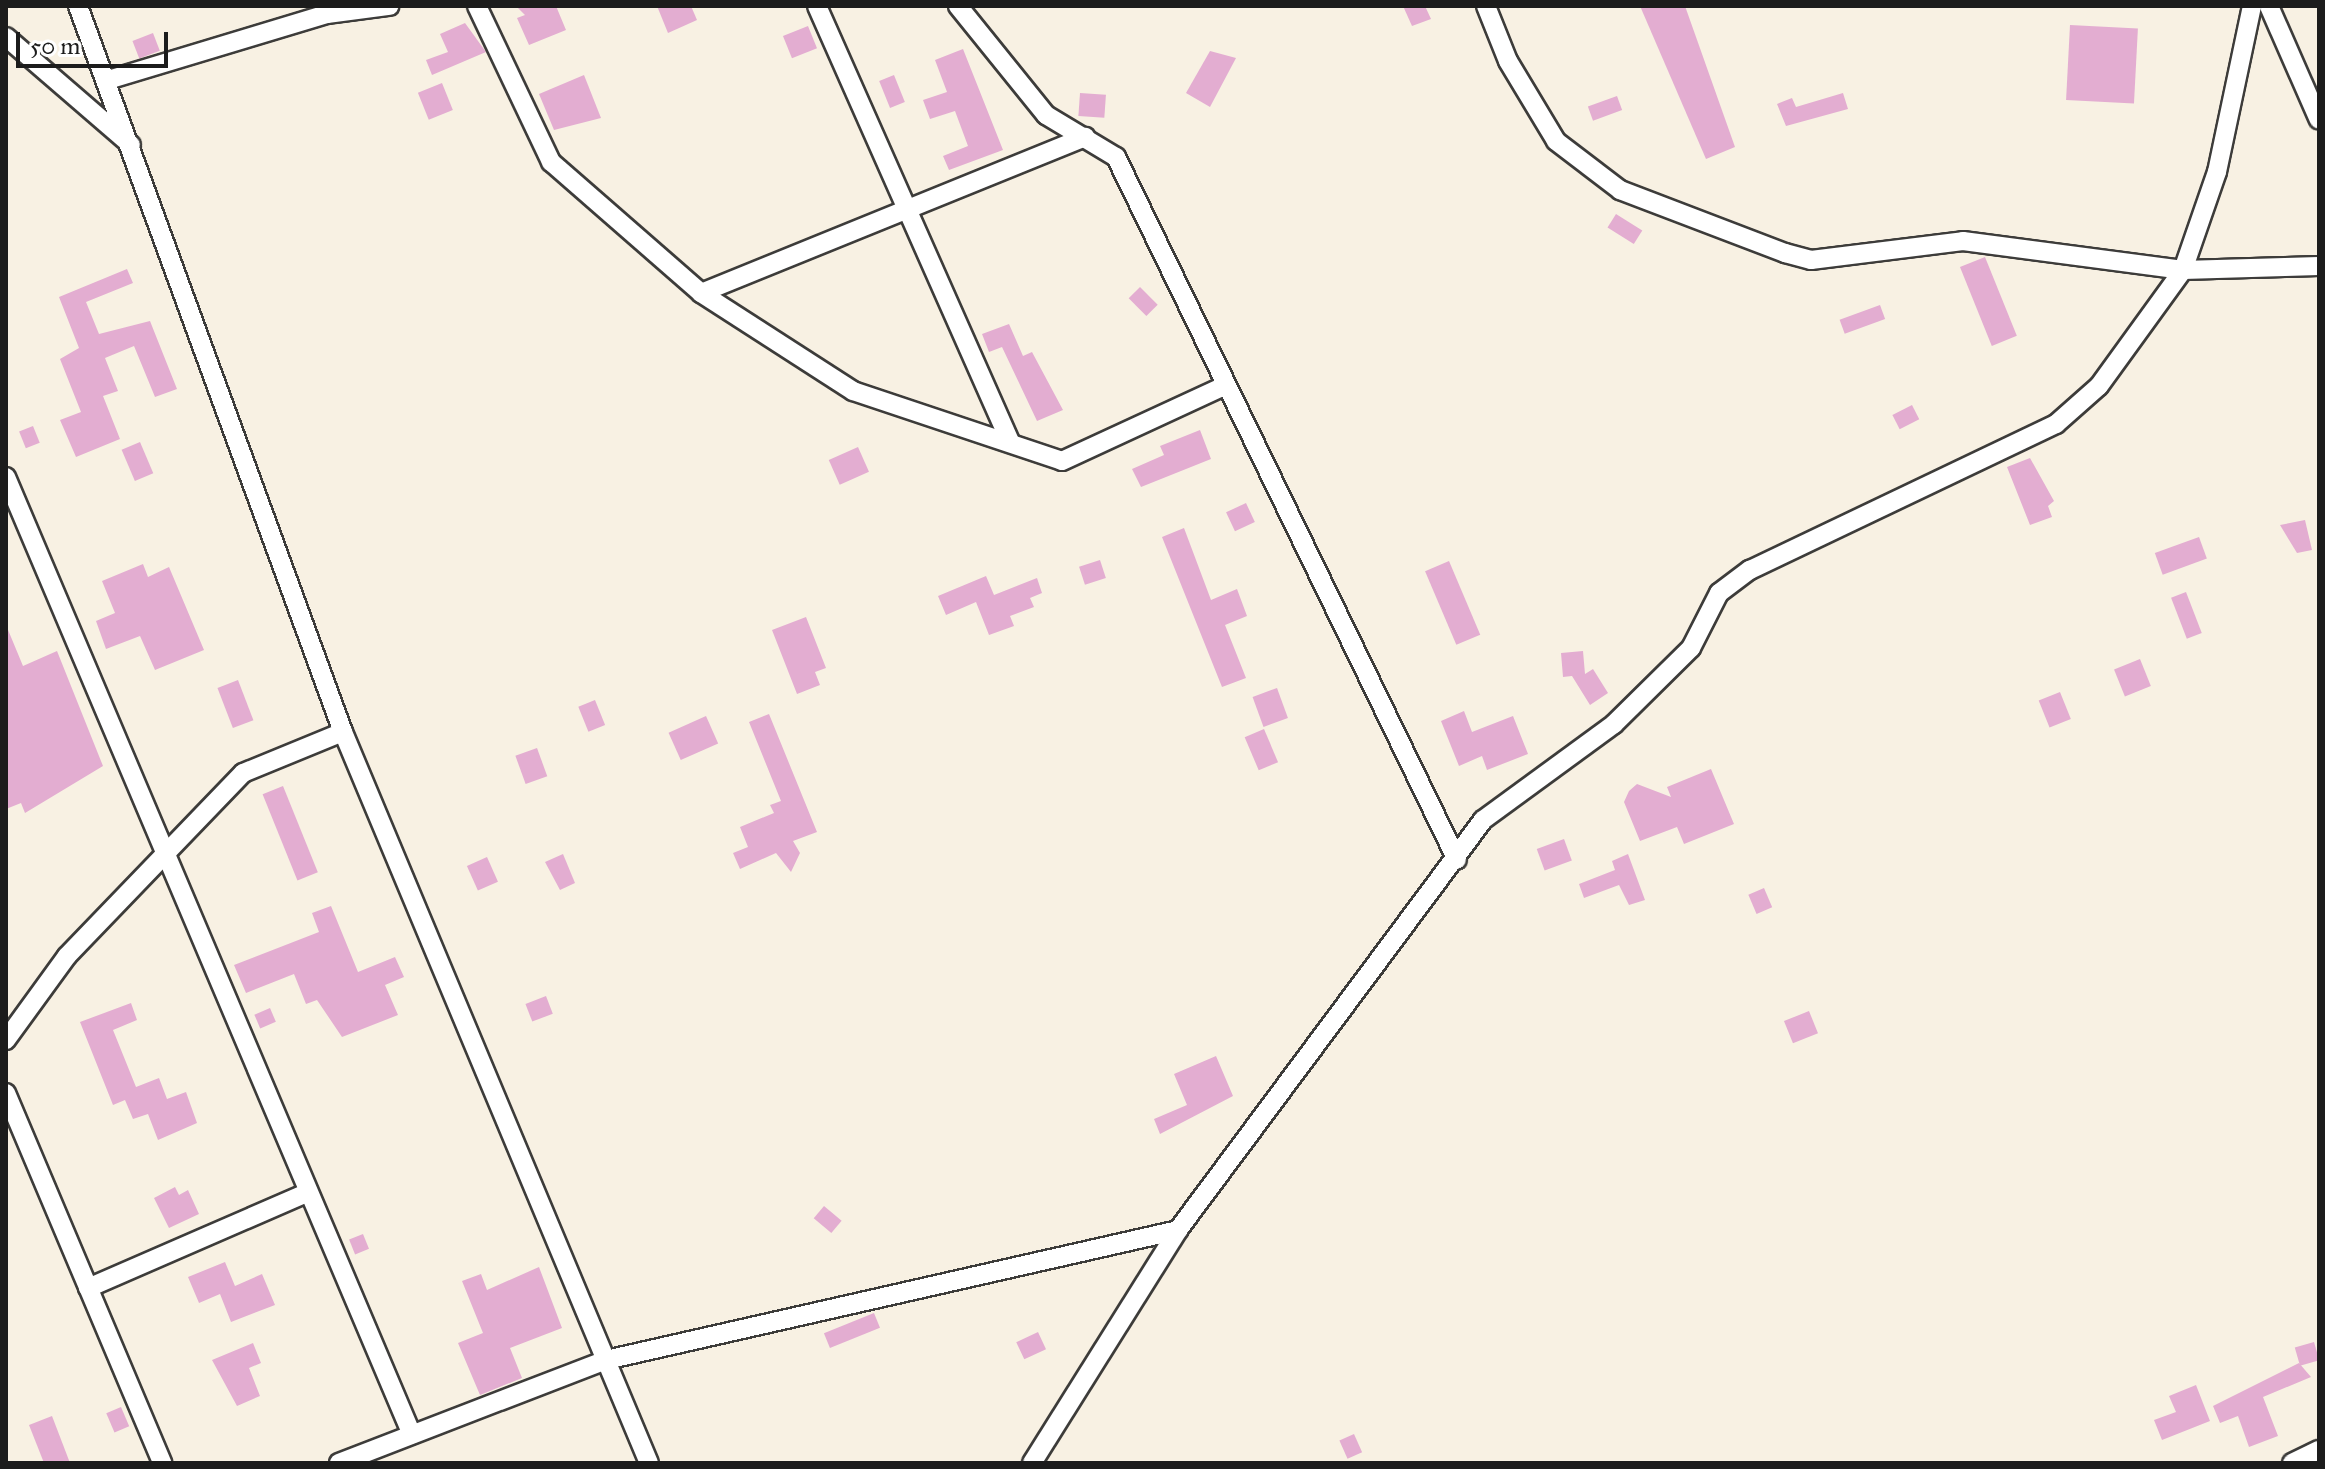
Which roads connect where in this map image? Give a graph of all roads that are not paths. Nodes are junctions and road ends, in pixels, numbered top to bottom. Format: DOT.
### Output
graph roads {
  1 [pos="78,6"];
  2 [pos="389,6"];
  3 [pos="477,6"];
  4 [pos="817,6"];
  5 [pos="958,6"];
  6 [pos="1486,6"];
  7 [pos="2252,6"];
  8 [pos="2269,6"];
  9 [pos="6,37"];
  10 [pos="108,80"];
  11 [pos="2319,120"];
  12 [pos="1086,137"];
  13 [pos="133,147"];
  14 [pos="908,212"];
  15 [pos="2319,266"];
  16 [pos="2183,270"];
  17 [pos="701,293"];
  18 [pos="1224,386"];
  19 [pos="1009,440"];
  20 [pos="6,477"];
  21 [pos="343,732"];
  22 [pos="161,857"];
  23 [pos="1457,860"];
  24 [pos="6,1040"];
  25 [pos="6,1093"];
  26 [pos="307,1193"];
  27 [pos="1178,1230"];
  28 [pos="88,1288"];
  29 [pos="606,1360"];
  30 [pos="412,1435"];
  31 [pos="2319,1450"];
  32 [pos="162,1463"];
  33 [pos="339,1463"];
  34 [pos="649,1463"];
  35 [pos="1032,1463"];
  36 [pos="2292,1463"];
  1 -- 10 [label="street"];
  2 -- 10 [label="street"];
  3 -- 17 [label="street"];
  4 -- 14 [label="street"];
  5 -- 12 [label="street"];
  6 -- 16 [label="street"];
  7 -- 16 [label="street"];
  8 -- 11 [label="street"];
  9 -- 13 [label="street"];
  10 -- 13 [label="street"];
  12 -- 14 [label="street"];
  12 -- 18 [label="street"];
  13 -- 21 [label="street"];
  14 -- 17 [label="street"];
  14 -- 19 [label="street"];
  15 -- 16 [label="street"];
  16 -- 23 [label="street"];
  17 -- 19 [label="street"];
  18 -- 19 [label="street"];
  18 -- 23 [label="street"];
  20 -- 22 [label="street"];
  21 -- 22 [label="street"];
  21 -- 29 [label="street"];
  22 -- 24 [label="street"];
  22 -- 26 [label="street"];
  23 -- 27 [label="street"];
  25 -- 28 [label="street"];
  26 -- 28 [label="street"];
  26 -- 30 [label="street"];
  27 -- 29 [label="street"];
  27 -- 35 [label="street"];
  28 -- 32 [label="street"];
  29 -- 30 [label="street"];
  29 -- 34 [label="street"];
  30 -- 33 [label="street"];
  31 -- 36 [label="street"];
}
